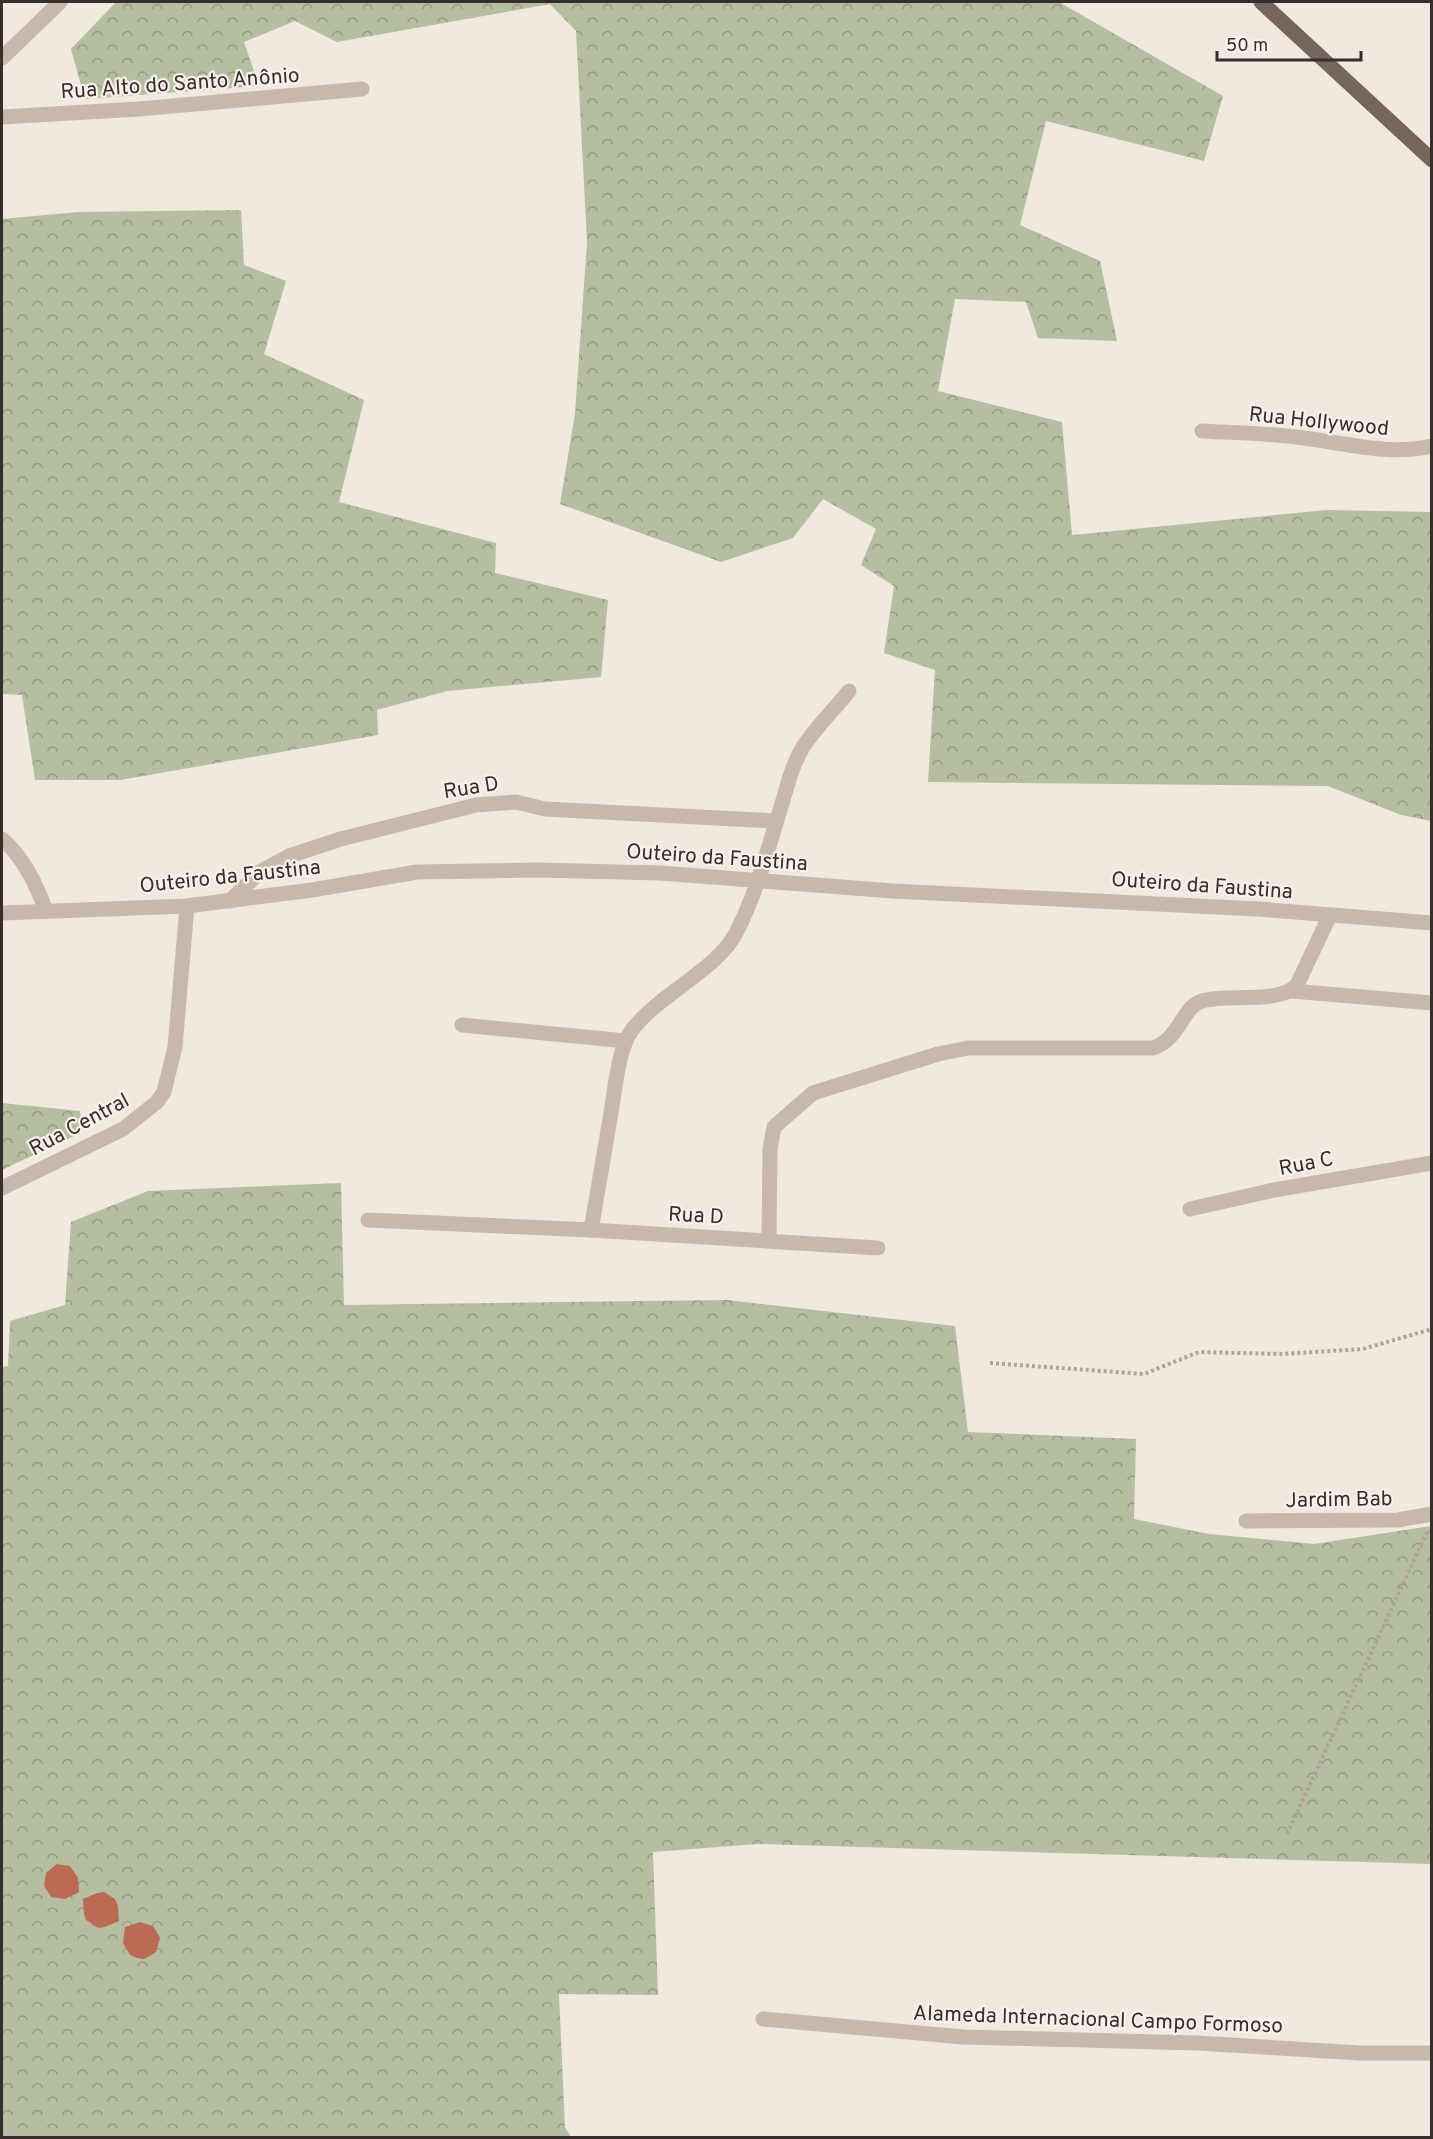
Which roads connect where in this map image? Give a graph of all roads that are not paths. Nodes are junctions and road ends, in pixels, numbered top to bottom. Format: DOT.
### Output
graph roads {
  1 [pos="60,2"];
  2 [pos="1261,2"];
  3 [pos="2,58"];
  4 [pos="362,89"];
  5 [pos="2,117"];
  6 [pos="1431,160"];
  7 [pos="1202,431"];
  8 [pos="1431,446"];
  9 [pos="849,691"];
  10 [pos="776,821"];
  11 [pos="2,839"];
  12 [pos="758,879"];
  13 [pos="230,901"];
  14 [pos="187,906"];
  15 [pos="46,911"];
  16 [pos="2,913"];
  17 [pos="1330,915"];
  18 [pos="1431,923"];
  19 [pos="1292,991"];
  20 [pos="1431,1003"];
  21 [pos="462,1025"];
  22 [pos="626,1041"];
  23 [pos="1431,1163"];
  24 [pos="2,1188"];
  25 [pos="1190,1209"];
  26 [pos="368,1220"];
  27 [pos="591,1230"];
  28 [pos="769,1240"];
  29 [pos="878,1248"];
  30 [pos="1431,1514"];
  31 [pos="1246,1521"];
  32 [pos="763,2019"];
  33 [pos="1431,2053"];
  1 -- 3 [label="street"];
  2 -- 6 [label="main road"];
  4 -- 5 [label="street, Rua Alto do Santo Anônio"];
  7 -- 8 [label="street, Rua Hollywood"];
  9 -- 10 [label="street"];
  10 -- 12 [label="street"];
  10 -- 13 [label="street, Rua D"];
  11 -- 15 [label="street"];
  12 -- 13 [label="street, Outeiro da Faustina"];
  12 -- 17 [label="street, Outeiro da Faustina"];
  12 -- 22 [label="street"];
  13 -- 14 [label="street, Outeiro da Faustina"];
  14 -- 15 [label="street, Outeiro da Faustina"];
  14 -- 24 [label="street, Rua Central"];
  15 -- 16 [label="street, Outeiro da Faustina"];
  17 -- 18 [label="street, Outeiro da Faustina"];
  17 -- 19 [label="street"];
  19 -- 20 [label="street"];
  19 -- 28 [label="street"];
  21 -- 22 [label="street"];
  22 -- 27 [label="street"];
  23 -- 25 [label="street, Rua C"];
  26 -- 27 [label="street, Rua D"];
  27 -- 28 [label="street, Rua D"];
  28 -- 29 [label="street, Rua D"];
  30 -- 31 [label="street, Jardim Bab"];
  32 -- 33 [label="street, Alameda Internacional Campo Formoso"];
}
